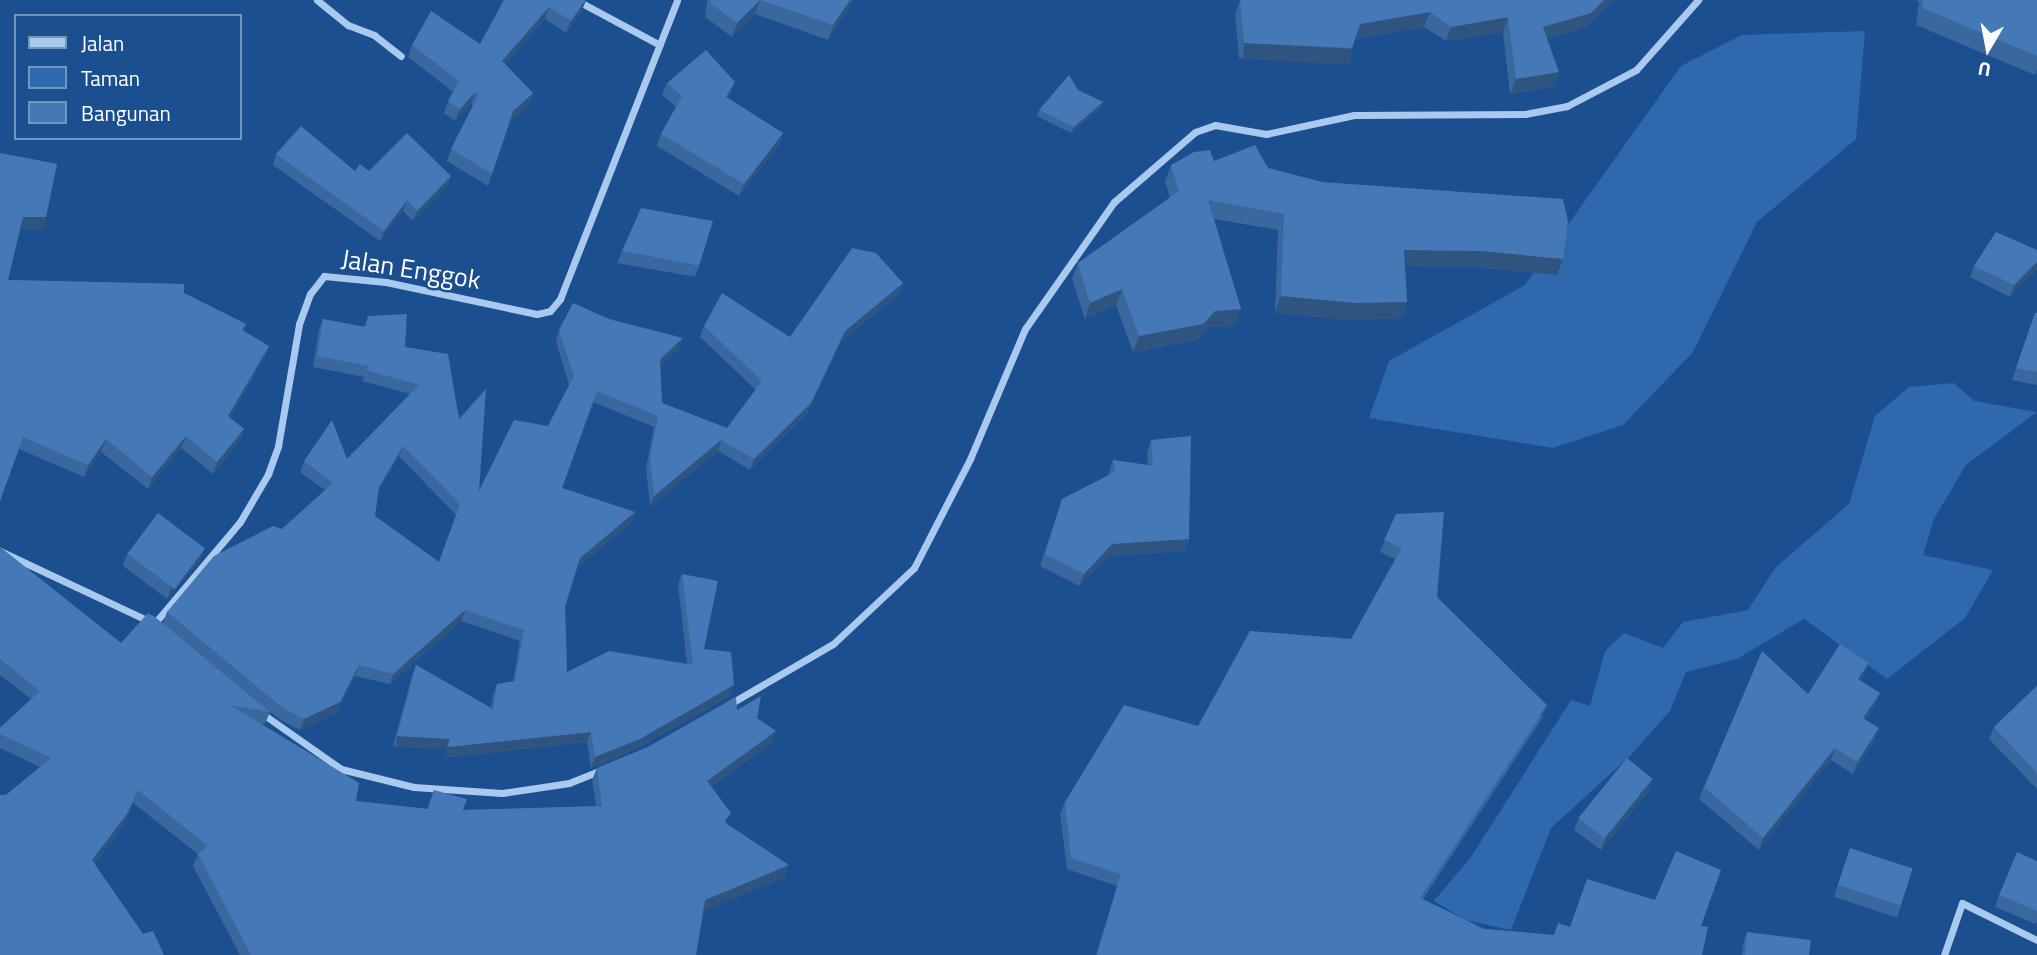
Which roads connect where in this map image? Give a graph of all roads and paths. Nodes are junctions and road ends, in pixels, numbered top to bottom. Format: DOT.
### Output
graph roads {
  1 [pos="317,0"];
  2 [pos="576,0"];
  3 [pos="677,0"];
  4 [pos="1698,0"];
  5 [pos="660,45"];
  6 [pos="401,55"];
  7 [pos="0,551"];
  8 [pos="154,624"];
  9 [pos="162,631"];
  10 [pos="256,708"];
  11 [pos="715,712"];
  12 [pos="616,764"];
  13 [pos="2037,940"];
  14 [pos="1944,955"];
  1 -- 6 [label="street"];
  2 -- 5 [label="street"];
  3 -- 5 [label="street, Jalan Enggok"];
  4 -- 11 [label="street"];
  5 -- 8 [label="street, Jalan Enggok"];
  7 -- 8 [label="street"];
  8 -- 9 [label="street"];
  10 -- 12 [label="street"];
  13 -- 14 [label="street"];
}
